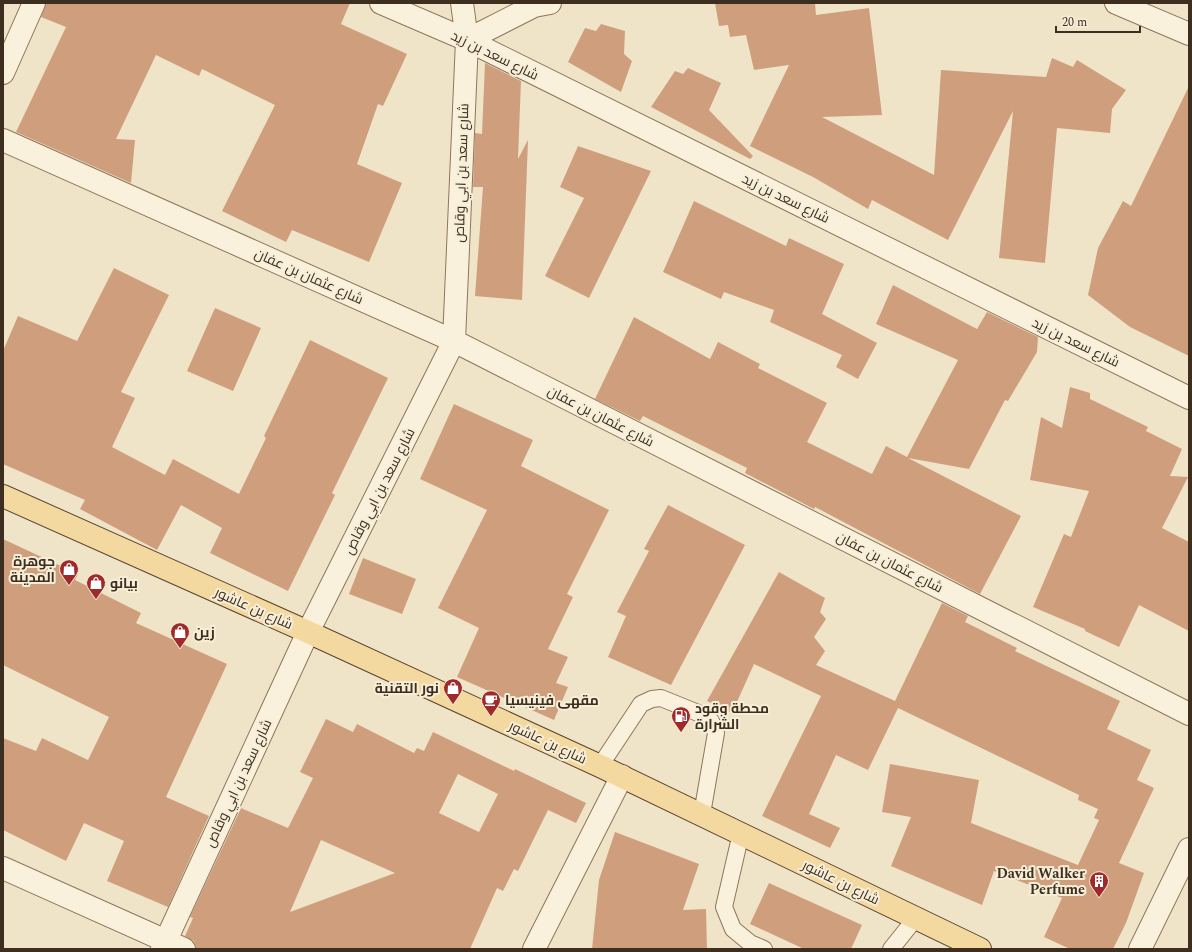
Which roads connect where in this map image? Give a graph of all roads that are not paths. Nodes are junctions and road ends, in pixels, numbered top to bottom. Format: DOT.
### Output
graph roads {
  1 [pos="34,3"];
  2 [pos="381,3"];
  3 [pos="462,3"];
  4 [pos="550,3"];
  5 [pos="1116,3"];
  6 [pos="1189,34"];
  7 [pos="467,40"];
  8 [pos="3,74"];
  9 [pos="3,140"];
  10 [pos="454,341"];
  11 [pos="1189,398"];
  12 [pos="3,496"];
  13 [pos="308,632"];
  14 [pos="1189,714"];
  15 [pos="600,766"];
  16 [pos="622,776"];
  17 [pos="702,814"];
  18 [pos="741,833"];
  19 [pos="1189,849"];
  20 [pos="3,868"];
  21 [pos="915,919"];
  22 [pos="170,946"];
  23 [pos="534,949"];
  24 [pos="764,949"];
  25 [pos="891,949"];
  26 [pos="980,949"];
  27 [pos="1140,949"];
  1 -- 8 [label="street"];
  2 -- 7 [label="street, شارع سعد بن زيد"];
  3 -- 7 [label="street, شارع سعد بن ابي وقاص"];
  4 -- 7 [label="street"];
  5 -- 6 [label="street"];
  7 -- 10 [label="street, شارع سعد بن ابي وقاص"];
  7 -- 11 [label="street, شارع سعد بن زيد"];
  9 -- 10 [label="street, شارع عثمان بن عفان"];
  10 -- 13 [label="street, شارع سعد بن ابي وقاص"];
  10 -- 14 [label="street, شارع عثمان بن عفان"];
  12 -- 13 [label="main road, شارع بن عاشور"];
  13 -- 15 [label="main road, شارع بن عاشور"];
  13 -- 22 [label="street, شارع سعد بن ابي وقاص"];
  15 -- 16 [label="main road, شارع بن عاشور"];
  15 -- 17 [label="lane"];
  16 -- 17 [label="main road, شارع بن عاشور"];
  16 -- 23 [label="street"];
  17 -- 18 [label="main road, شارع بن عاشور"];
  18 -- 21 [label="main road, شارع بن عاشور"];
  18 -- 24 [label="lane"];
  19 -- 27 [label="street"];
  20 -- 22 [label="street"];
  21 -- 25 [label="lane"];
  21 -- 26 [label="main road, شارع بن عاشور"];
}
